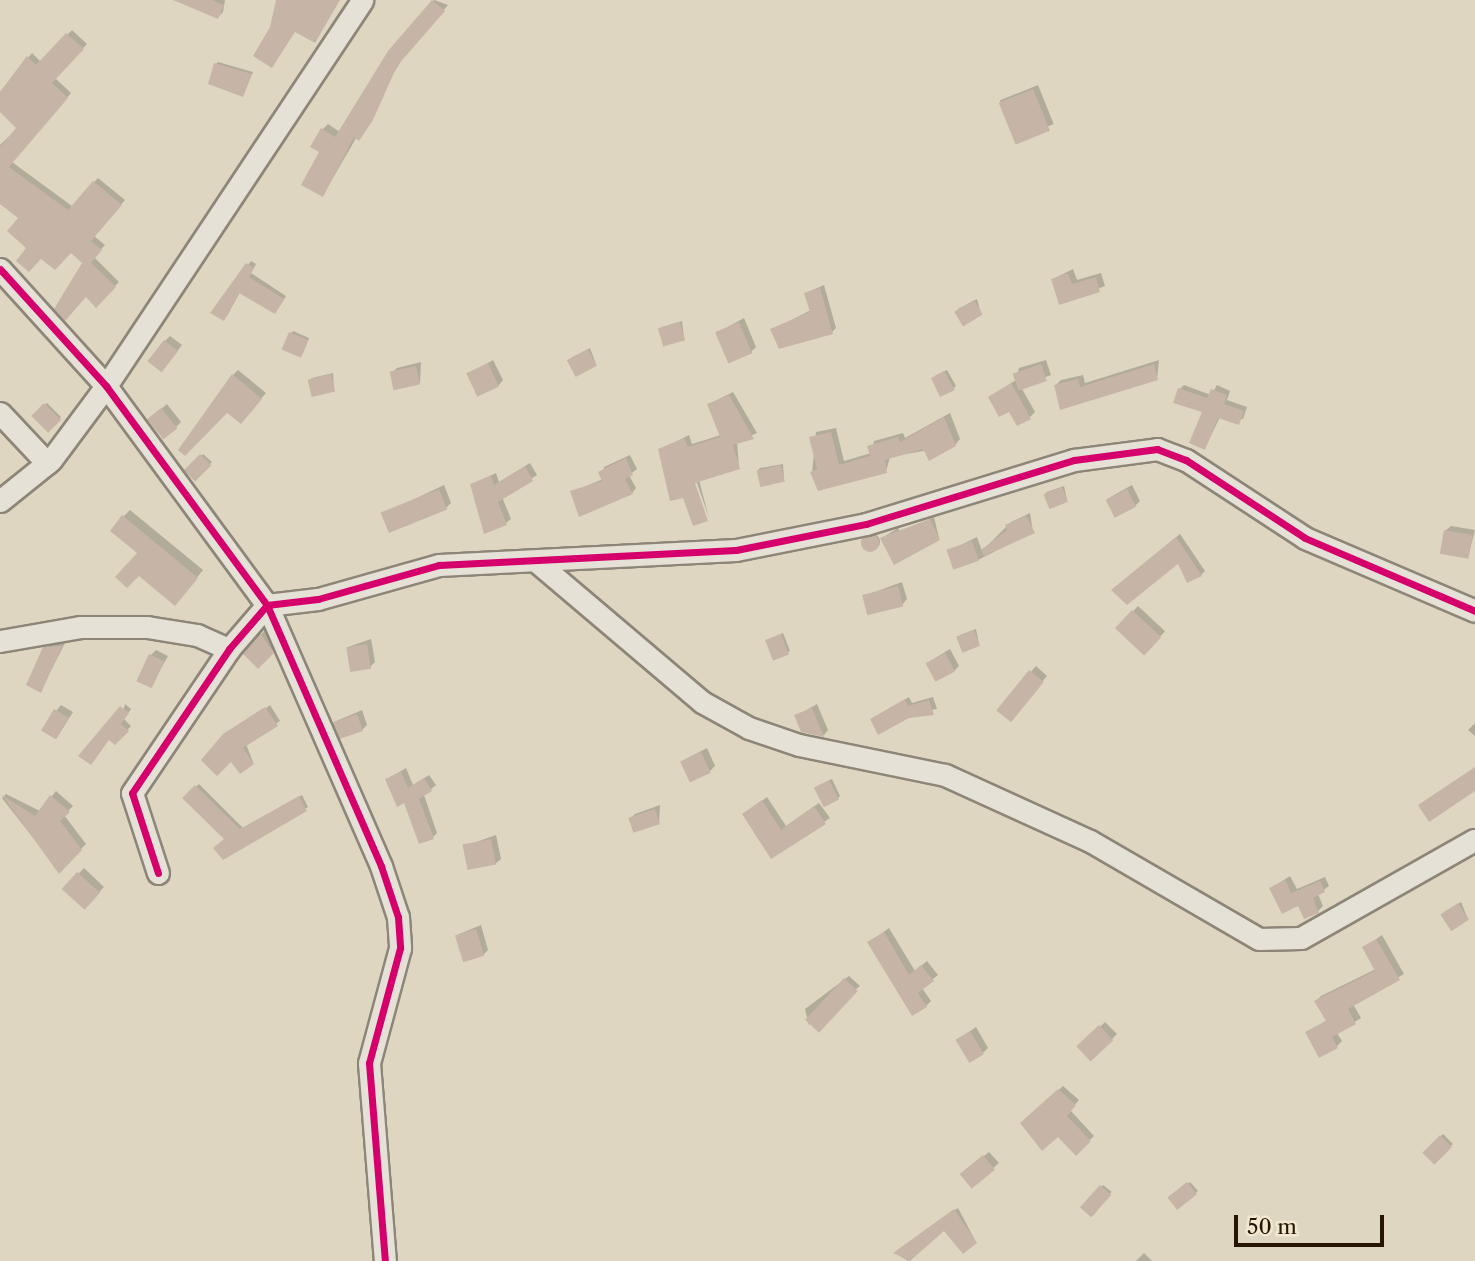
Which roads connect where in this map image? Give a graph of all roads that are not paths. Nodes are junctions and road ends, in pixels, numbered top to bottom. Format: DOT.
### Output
graph roads {
  1 [pos="362,0"];
  2 [pos="0,269"];
  3 [pos="106,386"];
  4 [pos="0,413"];
  5 [pos="47,463"];
  6 [pos="0,501"];
  7 [pos="537,562"];
  8 [pos="267,605"];
  9 [pos="1475,611"];
  10 [pos="0,641"];
  11 [pos="229,649"];
  12 [pos="1475,840"];
  13 [pos="158,873"];
  14 [pos="385,1261"];
  1 -- 3 [label="street"];
  2 -- 3 [label="street"];
  3 -- 5 [label="street"];
  3 -- 8 [label="street"];
  4 -- 5 [label="street"];
  5 -- 6 [label="street"];
  7 -- 8 [label="street"];
  7 -- 9 [label="street"];
  7 -- 12 [label="street"];
  8 -- 11 [label="street"];
  8 -- 14 [label="street"];
  10 -- 11 [label="street"];
  11 -- 13 [label="street"];
}
